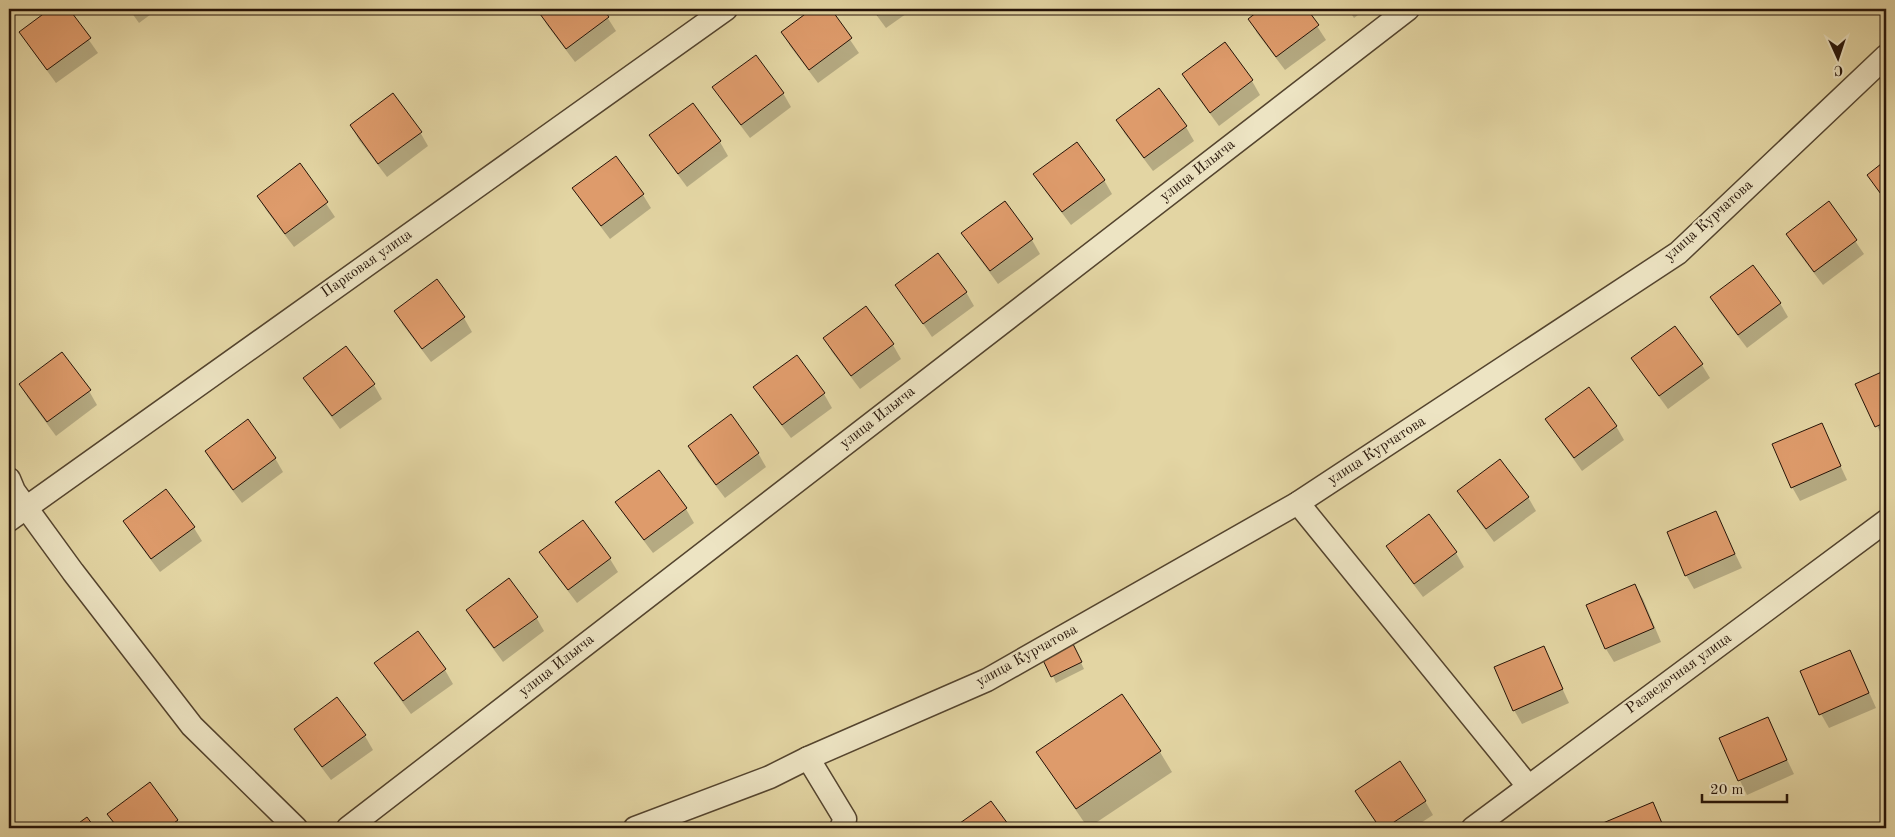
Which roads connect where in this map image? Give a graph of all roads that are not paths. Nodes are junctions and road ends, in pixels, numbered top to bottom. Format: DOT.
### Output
graph roads {
  1 [pos="726,9"];
  2 [pos="1408,9"];
  3 [pos="1886,56"];
  4 [pos="9,480"];
  5 [pos="1298,503"];
  6 [pos="18,513"];
  7 [pos="1886,521"];
  8 [pos="808,758"];
  9 [pos="1528,786"];
  10 [pos="296,828"];
  11 [pos="348,828"];
  12 [pos="635,828"];
  13 [pos="841,828"];
  14 [pos="1473,828"];
  1 -- 6 [label="street, Парковая улица"];
  2 -- 11 [label="street, улица Ильича"];
  3 -- 5 [label="street, улица Курчатова"];
  4 -- 6 [label="street"];
  5 -- 8 [label="street, улица Курчатова"];
  5 -- 9 [label="street"];
  6 -- 10 [label="street"];
  7 -- 9 [label="street, Разведочная улица"];
  8 -- 12 [label="street, улица Курчатова"];
  8 -- 13 [label="street"];
  9 -- 14 [label="street, Разведочная улица"];
}
